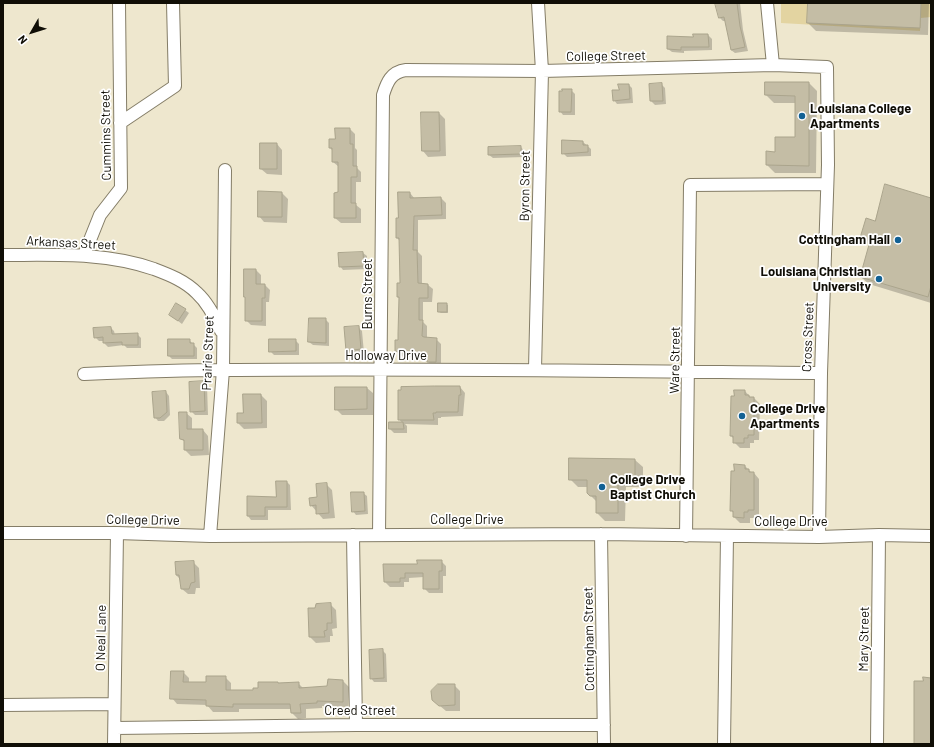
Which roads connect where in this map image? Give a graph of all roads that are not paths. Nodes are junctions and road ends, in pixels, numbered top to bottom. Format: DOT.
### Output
graph roads {
  1 [pos="119,3"];
  2 [pos="173,3"];
  3 [pos="538,3"];
  4 [pos="767,3"];
  5 [pos="773,65"];
  6 [pos="827,66"];
  7 [pos="542,71"];
  8 [pos="389,78"];
  9 [pos="120,123"];
  10 [pos="225,170"];
  11 [pos="828,184"];
  12 [pos="3,255"];
  13 [pos="84,255"];
  14 [pos="223,338"];
  15 [pos="534,369"];
  16 [pos="223,370"];
  17 [pos="381,370"];
  18 [pos="689,372"];
  19 [pos="821,373"];
  20 [pos="84,374"];
  21 [pos="3,533"];
  22 [pos="117,533"];
  23 [pos="601,534"];
  24 [pos="353,535"];
  25 [pos="379,535"];
  26 [pos="879,535"];
  27 [pos="210,536"];
  28 [pos="686,536"];
  29 [pos="727,536"];
  30 [pos="931,536"];
  31 [pos="819,537"];
  32 [pos="114,704"];
  33 [pos="3,705"];
  34 [pos="356,725"];
  35 [pos="604,725"];
  36 [pos="115,728"];
  37 [pos="114,744"];
  38 [pos="604,744"];
  39 [pos="724,744"];
  40 [pos="877,744"];
  1 -- 9 [label="street, Cummins Street"];
  2 -- 9 [label="street"];
  3 -- 7 [label="street, Byron Street"];
  4 -- 5 [label="street"];
  5 -- 6 [label="street, College Street"];
  5 -- 7 [label="street, College Street"];
  6 -- 11 [label="street, Cross Street"];
  7 -- 8 [label="street, College Street"];
  7 -- 15 [label="street, Byron Street"];
  8 -- 17 [label="street, Burns Street"];
  9 -- 13 [label="street, Cummins Street"];
  10 -- 14 [label="street, Prairie Street"];
  11 -- 18 [label="street, Ware Street"];
  11 -- 19 [label="street, Cross Street"];
  12 -- 13 [label="street, Arkansas Street"];
  13 -- 14 [label="street, Arkansas Street"];
  14 -- 16 [label="street, Prairie Street"];
  15 -- 17 [label="street, Holloway Drive"];
  15 -- 18 [label="street, Holloway Drive"];
  16 -- 17 [label="street, Holloway Drive"];
  16 -- 20 [label="street, Holloway Drive"];
  16 -- 27 [label="street, Prairie Street"];
  17 -- 25 [label="street, Burns Street"];
  18 -- 19 [label="street, Holloway Drive"];
  18 -- 28 [label="street, Ware Street"];
  19 -- 31 [label="street, Cross Street"];
  21 -- 22 [label="street, College Drive"];
  22 -- 27 [label="street, College Drive"];
  22 -- 32 [label="street, O Neal Lane"];
  23 -- 25 [label="street, College Drive"];
  23 -- 28 [label="street, College Drive"];
  23 -- 35 [label="street, Cottingham Street"];
  24 -- 25 [label="street, College Drive"];
  24 -- 27 [label="street, College Drive"];
  24 -- 34 [label="street"];
  26 -- 30 [label="street, College Drive"];
  26 -- 31 [label="street, College Drive"];
  26 -- 40 [label="street, Mary Street"];
  28 -- 29 [label="street, College Drive"];
  29 -- 31 [label="street, College Drive"];
  29 -- 39 [label="street"];
  32 -- 33 [label="street"];
  32 -- 36 [label="street, O Neal Lane"];
  34 -- 35 [label="street, Creed Street"];
  34 -- 36 [label="street, Creed Street"];
  35 -- 38 [label="street, Cottingham Street"];
  36 -- 37 [label="street, O Neal Lane"];
}
